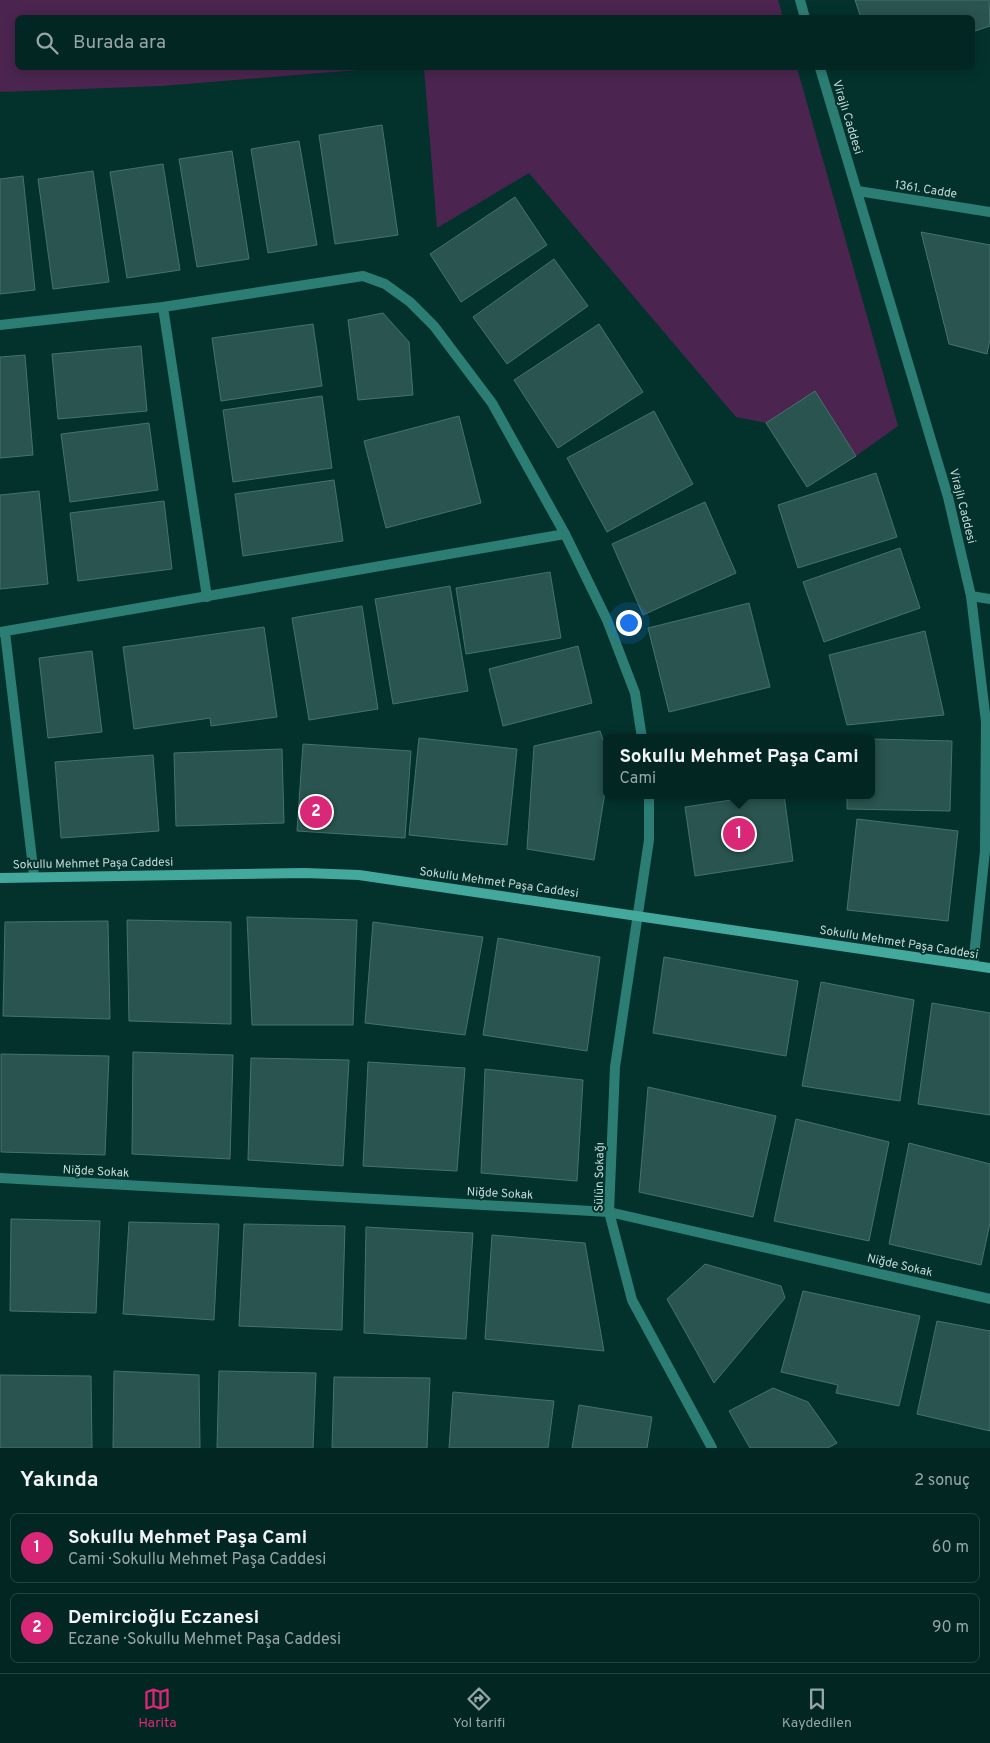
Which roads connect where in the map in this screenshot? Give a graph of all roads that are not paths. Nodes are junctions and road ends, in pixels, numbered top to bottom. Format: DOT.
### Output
graph roads {
  1 [pos="800,0"];
  2 [pos="804,15"];
  3 [pos="821,70"];
  4 [pos="858,191"];
  5 [pos="990,212"];
  6 [pos="163,307"];
  7 [pos="0,326"];
  8 [pos="565,534"];
  9 [pos="972,596"];
  10 [pos="207,597"];
  11 [pos="990,599"];
  12 [pos="2,632"];
  13 [pos="641,734"];
  14 [pos="649,799"];
  15 [pos="34,876"];
  16 [pos="0,878"];
  17 [pos="638,915"];
  18 [pos="973,965"];
  19 [pos="990,968"];
  20 [pos="0,1178"];
  21 [pos="609,1212"];
  22 [pos="990,1299"];
  23 [pos="712,1448"];
  1 -- 2 [label="street"];
  3 -- 4 [label="street, Virajlı Caddesi"];
  4 -- 5 [label="street, 1361. Cadde"];
  4 -- 9 [label="street, Virajlı Caddesi"];
  6 -- 7 [label="street"];
  6 -- 8 [label="street"];
  6 -- 10 [label="street"];
  8 -- 10 [label="street"];
  8 -- 13 [label="street"];
  9 -- 11 [label="street"];
  9 -- 18 [label="street, Virajlı Caddesi"];
  10 -- 12 [label="street"];
  12 -- 15 [label="street"];
  14 -- 17 [label="street, Sülün Sokağı"];
  15 -- 16 [label="main road, Sokullu Mehmet Paşa Caddesi"];
  15 -- 17 [label="main road, Sokullu Mehmet Paşa Caddesi"];
  17 -- 18 [label="main road, Sokullu Mehmet Paşa Caddesi"];
  17 -- 21 [label="street, Sülün Sokağı"];
  18 -- 19 [label="main road, Sokullu Mehmet Paşa Caddesi"];
  20 -- 21 [label="street, Niğde Sokak"];
  21 -- 22 [label="street, Niğde Sokak"];
  21 -- 23 [label="street, Sülün Sokağı"];
}
